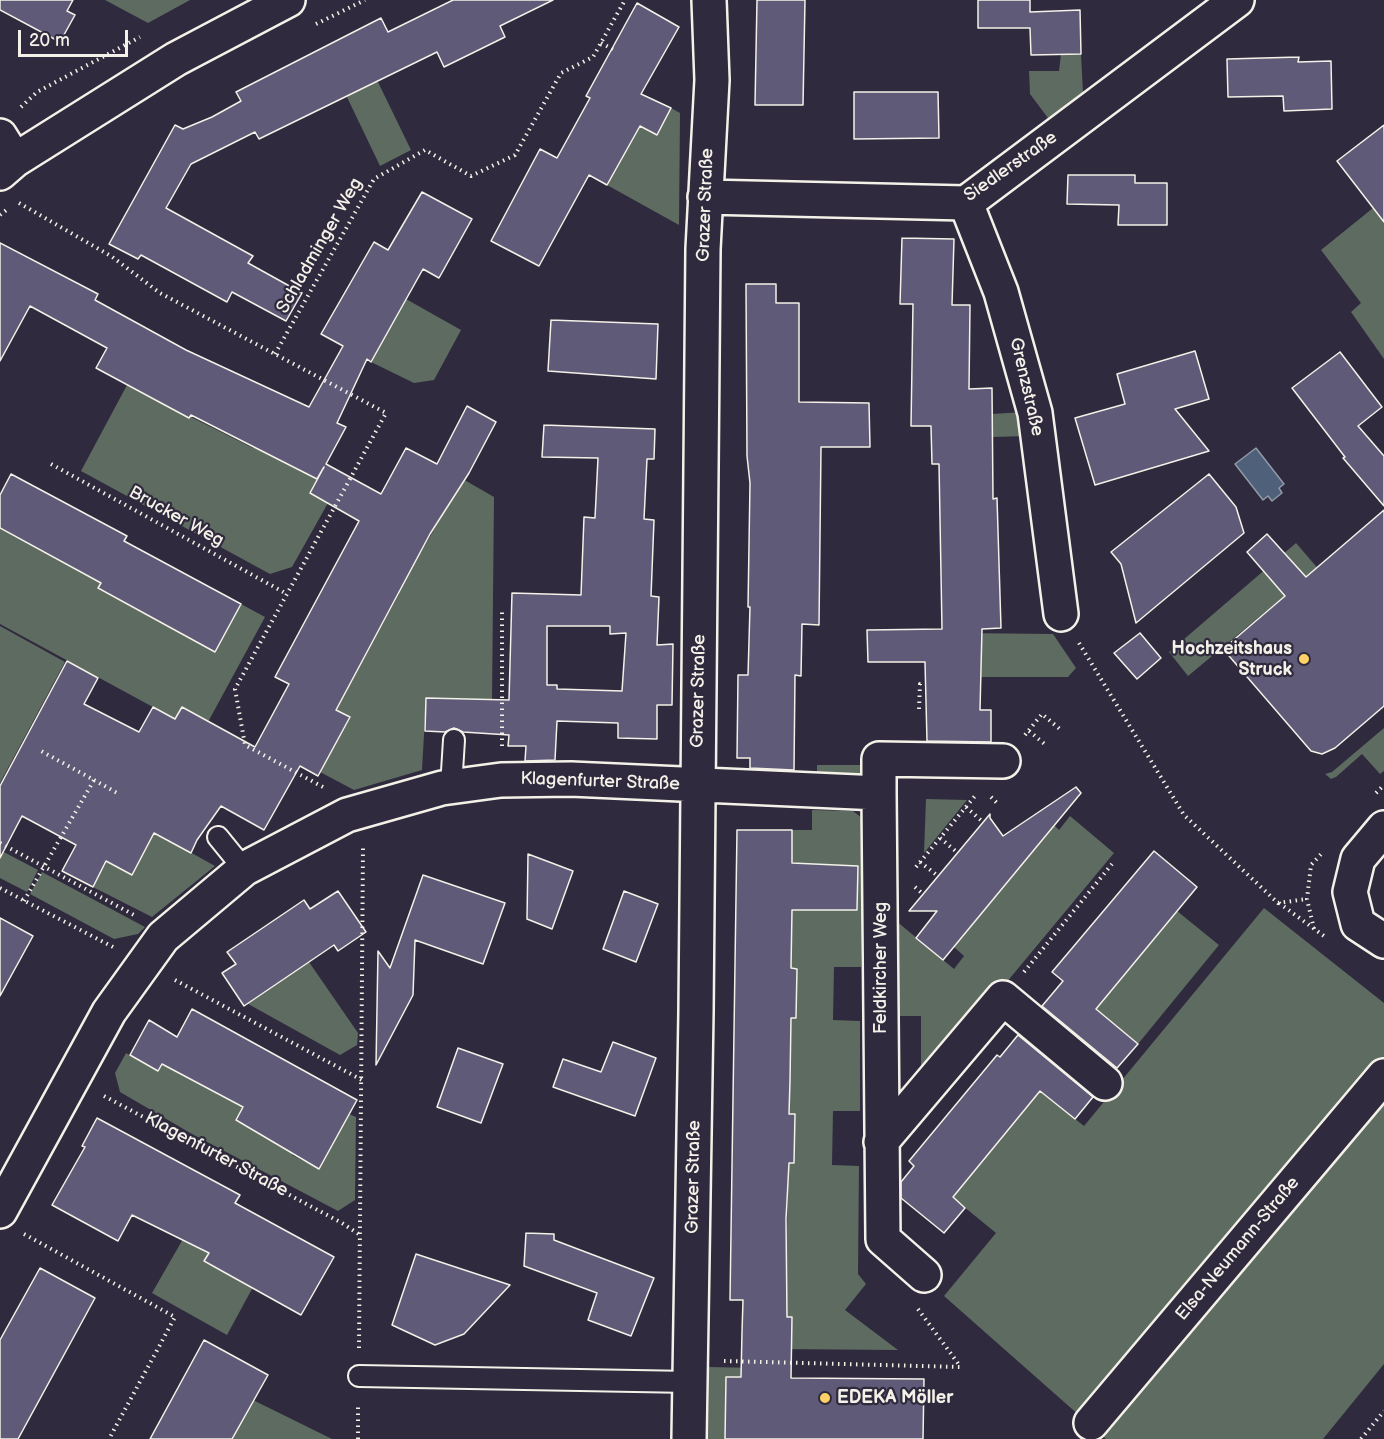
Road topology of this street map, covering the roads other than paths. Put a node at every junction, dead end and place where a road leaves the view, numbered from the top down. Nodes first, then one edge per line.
1 (288, 0) edge
2 (709, 0) edge
3 (1237, 0) edge
4 (7, 146) edge
5 (705, 197) junction
6 (966, 203) junction
7 (1061, 614) road end
8 (454, 740) dead end
9 (1003, 761) road end
10 (698, 785) junction
11 (451, 787) junction
12 (879, 793) junction
13 (1384, 828) edge
14 (218, 837) dead end
15 (244, 869) junction
16 (1384, 941) edge
17 (1384, 1076) edge
18 (1105, 1083) dead end
19 (881, 1143) junction
20 (10, 1222) edge
21 (924, 1275) road end
22 (690, 1371) junction
23 (359, 1376) road end
24 (1091, 1423) dead end
25 (689, 1439) edge

1 - 4 street
2 - 5 street, Grazer Straße
3 - 6 street, Siedlerstraße
5 - 6 street, Siedlerstraße
5 - 10 street, Grazer Straße
6 - 7 street, Grenzstraße
8 - 11 lane
9 - 12 street, Feldkircher Weg
10 - 11 street, Klagenfurter Straße
10 - 12 street
10 - 22 street, Grazer Straße
11 - 15 street, Klagenfurter Straße
12 - 19 street, Feldkircher Weg
13 - 16 street
14 - 15 lane
15 - 20 street, Klagenfurter Straße
17 - 24 street, Elsa-Neumann-Straße
18 - 19 street
19 - 21 street, Feldkircher Weg
22 - 23 lane
22 - 25 street, Grazer Straße

